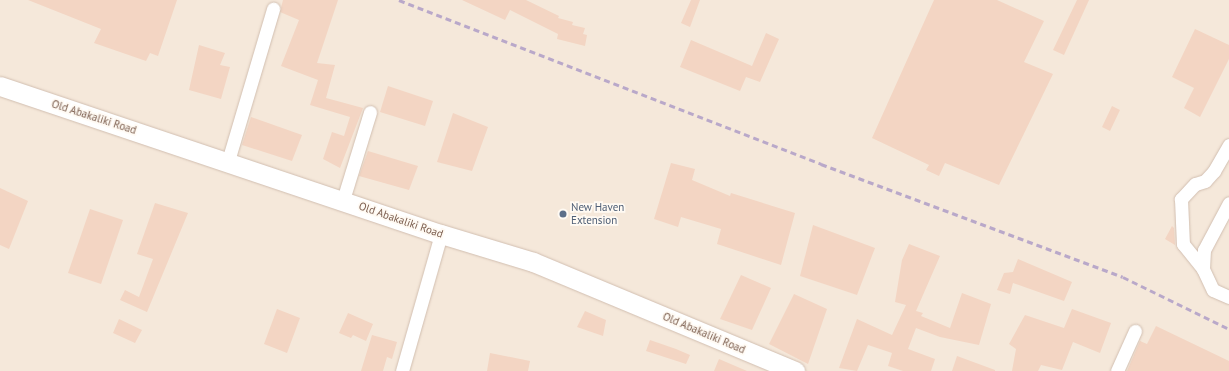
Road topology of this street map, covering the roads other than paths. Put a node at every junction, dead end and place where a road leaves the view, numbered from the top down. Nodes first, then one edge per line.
1 (273, 9) dead end
2 (0, 86) edge
3 (370, 112) dead end
4 (1229, 145) edge
5 (228, 161) junction
6 (343, 200) junction
7 (1229, 203) edge
8 (441, 234) junction
9 (1203, 269) junction
10 (1229, 297) edge
11 (1135, 331) dead end
12 (402, 371) edge
13 (795, 371) edge
14 (1117, 371) edge

1 - 5 street
2 - 5 main road, Old Abakaliki Road
3 - 6 street
4 - 9 street
5 - 6 main road, Old Abakaliki Road
6 - 8 main road, Old Abakaliki Road
7 - 9 street
8 - 12 street
8 - 13 main road, Old Abakaliki Road
9 - 10 street
11 - 14 street

